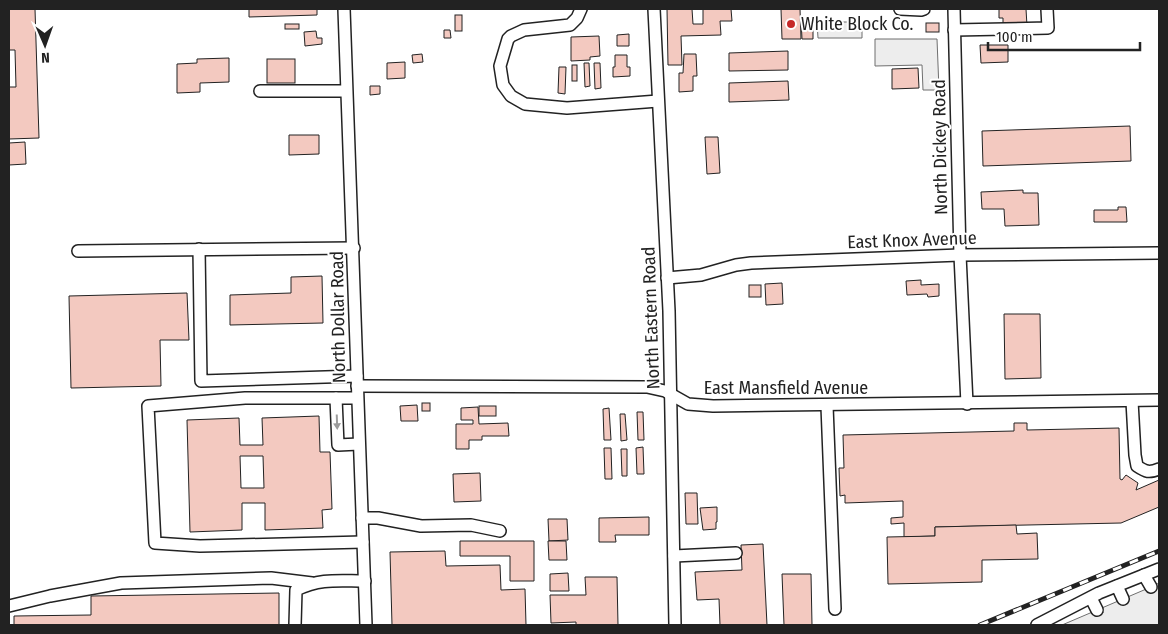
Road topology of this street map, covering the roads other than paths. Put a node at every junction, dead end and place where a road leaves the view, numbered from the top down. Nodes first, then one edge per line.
1 (344, 9) edge
2 (580, 9) edge
3 (654, 9) edge
4 (900, 9) edge
5 (924, 9) edge
6 (954, 9) edge
7 (1047, 9) edge
8 (954, 30) junction
9 (260, 91) dead end
10 (346, 91) junction
11 (658, 101) junction
12 (354, 248) junction
13 (199, 249) junction
14 (78, 251) dead end
15 (1159, 253) edge
16 (960, 255) junction
17 (667, 278) junction
18 (357, 381) junction
19 (671, 395) junction
20 (336, 398) junction
21 (358, 398) junction
22 (1159, 400) edge
23 (1132, 401) junction
24 (966, 404) junction
25 (827, 406) junction
26 (359, 444) junction
27 (1159, 469) edge
28 (362, 518) junction
29 (500, 531) dead end
30 (363, 542) junction
31 (736, 553) dead end
32 (674, 556) junction
33 (1159, 569) edge
34 (1144, 575) junction
35 (365, 582) junction
36 (312, 583) junction
37 (1117, 586) junction
38 (1151, 587) dead end
39 (1091, 598) junction
40 (1123, 599) dead end
41 (9, 606) edge
42 (835, 609) dead end
43 (1097, 610) dead end
44 (295, 625) edge
45 (366, 625) edge
46 (675, 625) edge
47 (1037, 625) edge

1 - 10 street, North Dollar Road
2 - 11 street
3 - 11 street, North Eastern Road
4 - 5 street
6 - 8 street, North Dickey Road
7 - 8 street
8 - 16 street, North Dickey Road
9 - 10 street
10 - 12 street, North Dollar Road
11 - 17 street, North Eastern Road
12 - 13 street
12 - 18 street, North Dollar Road
13 - 14 street
13 - 18 street, East Mansfield Avenue
15 - 16 street, East Knox Avenue
16 - 17 street, East Knox Avenue
16 - 24 street, North Dickey Road
17 - 19 street, North Eastern Road
18 - 19 street, East Mansfield Avenue
18 - 21 street, North Dollar Road
19 - 25 street, East Mansfield Avenue
19 - 32 street, North Eastern Road
20 - 21 street
20 -> 26 street
20 - 30 street
21 - 26 street, North Dollar Road
22 - 23 street, East Mansfield Avenue
23 - 24 street, East Mansfield Avenue
23 - 27 street
24 - 25 street, East Mansfield Avenue
25 - 42 street
26 - 28 street, North Dollar Road
28 - 29 street
28 - 30 street, North Dollar Road
30 - 35 street, North Dollar Road
31 - 32 street
32 - 46 street, North Eastern Road
33 - 34 street
34 - 37 street
34 - 38 street
35 - 36 street
35 - 45 street, North Dollar Road
36 - 41 street
36 - 44 street
37 - 39 street
37 - 40 street
39 - 43 street
39 - 47 street

